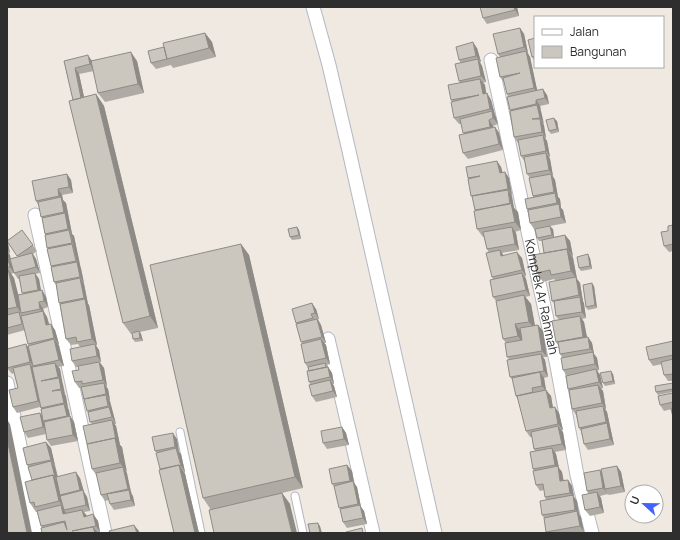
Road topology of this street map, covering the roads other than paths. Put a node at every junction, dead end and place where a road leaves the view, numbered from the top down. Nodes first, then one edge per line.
1 (313, 7) edge
2 (491, 60) dead end
3 (35, 215) dead end
4 (328, 339) dead end
5 (7, 383) edge
6 (180, 432) dead end
7 (295, 496) dead end
8 (38, 533) edge
9 (105, 533) edge
10 (201, 533) edge
11 (303, 533) edge
12 (374, 533) edge
13 (435, 533) edge
14 (592, 533) edge

1 - 13 street
2 - 14 street, Komplek Ar Rahmah
3 - 9 street
4 - 12 street
5 - 8 street
6 - 10 lane
7 - 11 lane

